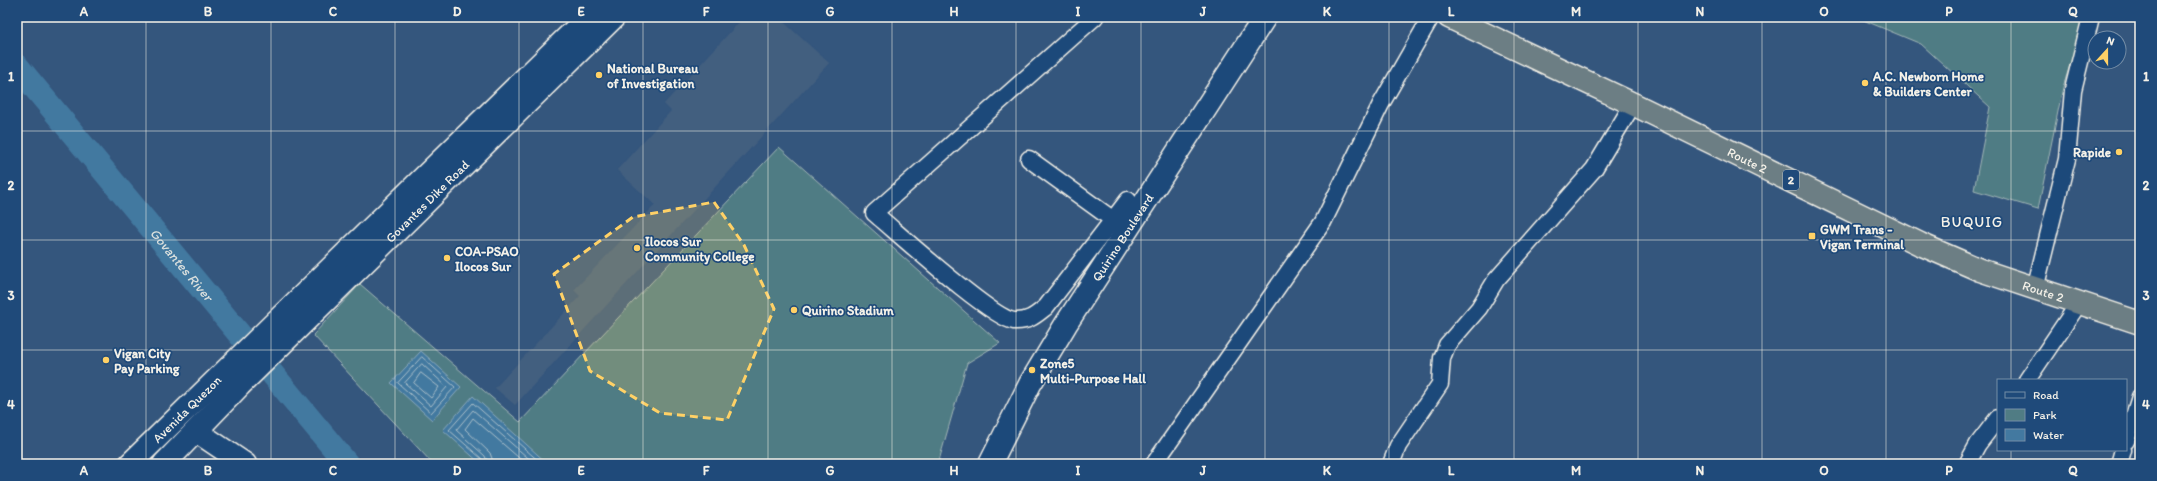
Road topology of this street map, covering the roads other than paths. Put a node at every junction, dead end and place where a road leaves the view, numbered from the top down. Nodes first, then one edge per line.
1 (588, 17) edge
2 (614, 17) edge
3 (1095, 17) edge
4 (1265, 17) edge
5 (1431, 17) edge
6 (1449, 17) edge
7 (2091, 17) edge
8 (558, 59) junction
9 (1633, 104) junction
10 (1029, 159) dead end
11 (1128, 200) dead end
12 (1112, 219) junction
13 (2035, 289) junction
14 (2079, 303) junction
15 (2140, 324) edge
16 (2028, 379) edge
17 (229, 382) junction
18 (2140, 397) edge
19 (1997, 419) edge
20 (196, 431) junction
21 (2127, 438) edge
22 (2123, 451) edge
23 (130, 464) edge
24 (164, 464) edge
25 (245, 464) edge
26 (990, 464) edge
27 (1154, 464) edge
28 (1391, 464) edge
29 (1967, 464) edge
30 (2119, 464) edge

1 - 8 main road, Govantes Dike Road
2 - 8 main road, Govantes Dike Road
3 - 12 street
4 - 26 main road, Quirino Boulevard
5 - 27 street
6 - 9 highway, Route 2 / 2
7 - 13 street
8 - 17 main road, Govantes Dike Road
9 - 13 highway, Route 2 / 2
9 - 28 street
10 - 12 street
11 - 12 street
13 - 14 highway, Route 2 / 2
14 - 15 highway, Route 2 / 2
14 - 16 street
17 - 20 main road, Avenida Quezon
17 - 23 main road, Avenida Quezon
18 - 21 street
19 - 29 street
20 - 24 main road, Avenida Quezon
20 - 25 main road
22 - 30 street

